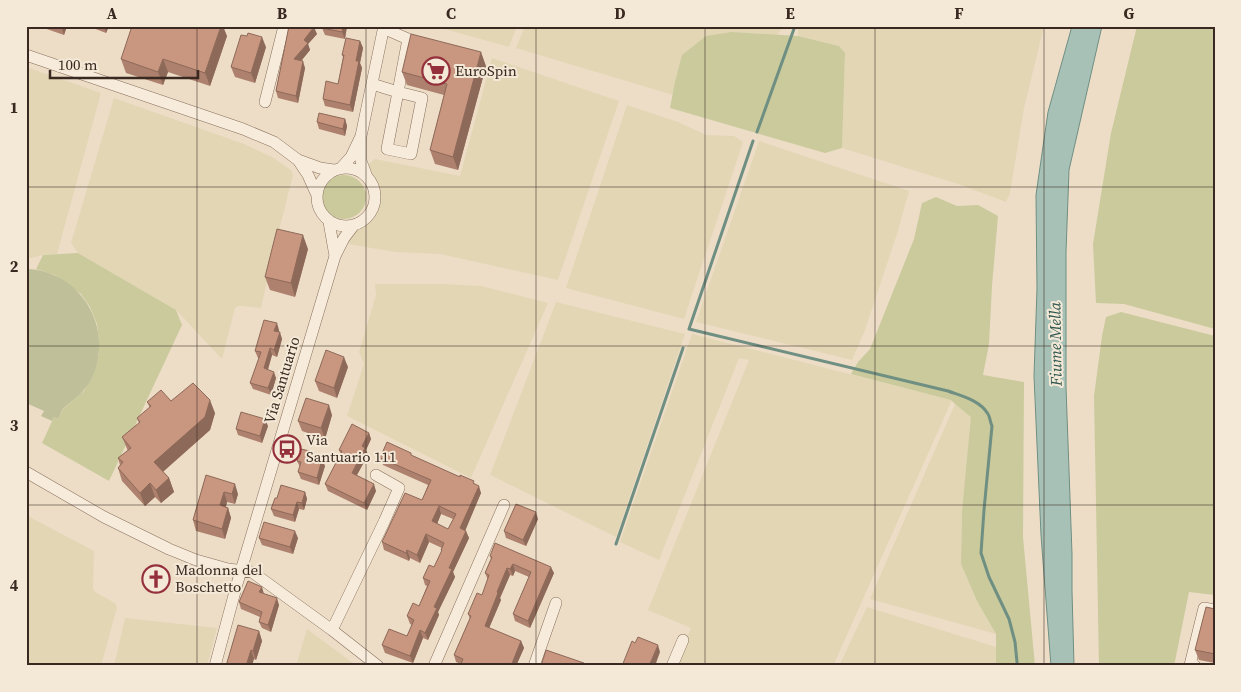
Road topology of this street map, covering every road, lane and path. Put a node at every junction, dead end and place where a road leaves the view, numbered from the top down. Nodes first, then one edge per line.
1 (284, 26) edge
2 (383, 27) edge
3 (26, 55) edge
4 (372, 84) junction
5 (398, 92) junction
6 (265, 102) dead end
7 (361, 136) junction
8 (298, 160) junction
9 (337, 169) junction
10 (367, 177) junction
11 (316, 194) junction
12 (329, 222) junction
13 (354, 225) junction
14 (335, 256) junction
15 (26, 472) edge
16 (376, 475) dead end
17 (504, 505) dead end
18 (241, 570) junction
19 (556, 603) dead end
20 (1215, 610) edge
21 (332, 630) junction
22 (683, 640) dead end
23 (215, 666) edge
24 (378, 666) edge
25 (434, 666) edge
26 (534, 666) edge
27 (672, 666) edge
28 (1194, 666) edge

1 - 6 street
2 - 4 street
2 - 5 street
3 - 8 street
4 - 5 street
4 - 7 street
5 - 5 street
7 - 9 street
7 - 10 street
8 - 9 street
8 - 11 street
9 - 10 street
9 - 11 street
10 - 13 street
11 - 12 street
12 - 13 street
12 - 14 street, Via Santuario
13 - 14 street, Via Santuario
14 - 18 street, Via Santuario
15 - 18 street
16 - 21 street
17 - 25 street
18 - 21 street
18 - 23 street, Via Santuario
19 - 26 street
20 - 28 street
21 - 24 street
22 - 27 street

